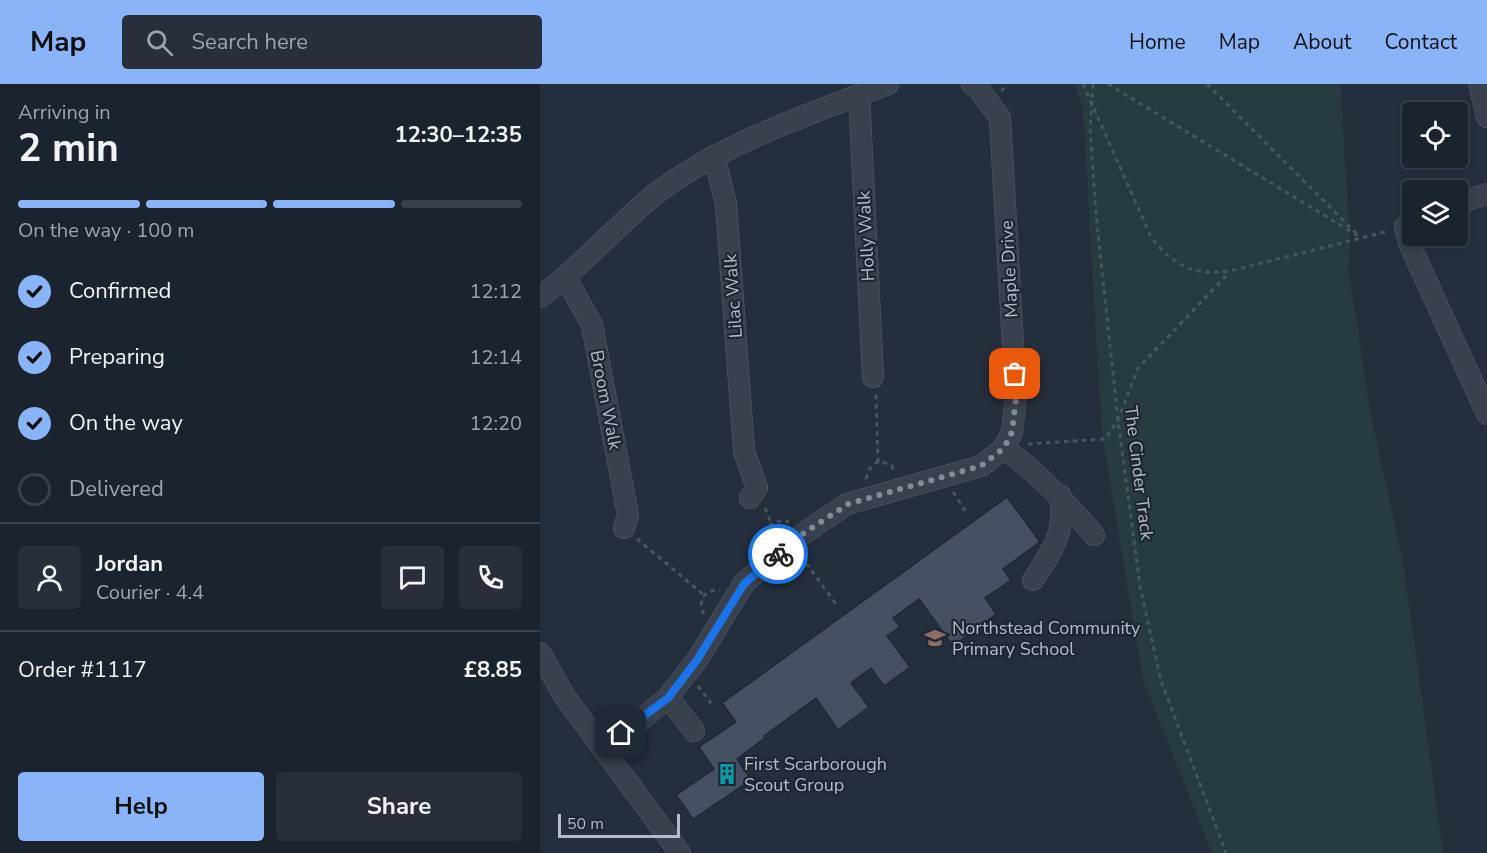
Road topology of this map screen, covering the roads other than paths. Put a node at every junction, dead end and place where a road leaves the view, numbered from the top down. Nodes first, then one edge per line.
1 (888, 84) edge
2 (972, 84) edge
3 (1479, 84) edge
4 (859, 95) junction
5 (1487, 117) edge
6 (714, 156) junction
7 (1487, 194) edge
8 (1468, 200) edge
9 (1410, 246) edge
10 (566, 278) junction
11 (540, 297) edge
12 (873, 377) road end
13 (1487, 414) edge
14 (1008, 440) junction
15 (1060, 495) junction
16 (750, 498) dead end
17 (624, 528) road end
18 (1094, 535) dead end
19 (1033, 580) dead end
20 (540, 653) edge
21 (668, 698) junction
22 (694, 731) dead end
23 (601, 746) junction
24 (680, 853) edge

1 - 4 street
2 - 14 street, Maple Drive
3 - 5 street
4 - 6 street
4 - 12 street, Holly Walk
6 - 10 street
6 - 16 street, Lilac Walk
7 - 8 street
9 - 13 street
10 - 11 street
10 - 17 street, Broom Walk
14 - 15 street
14 - 21 street
15 - 18 street
15 - 19 street
20 - 23 street
21 - 22 street
21 - 23 street
23 - 24 street

